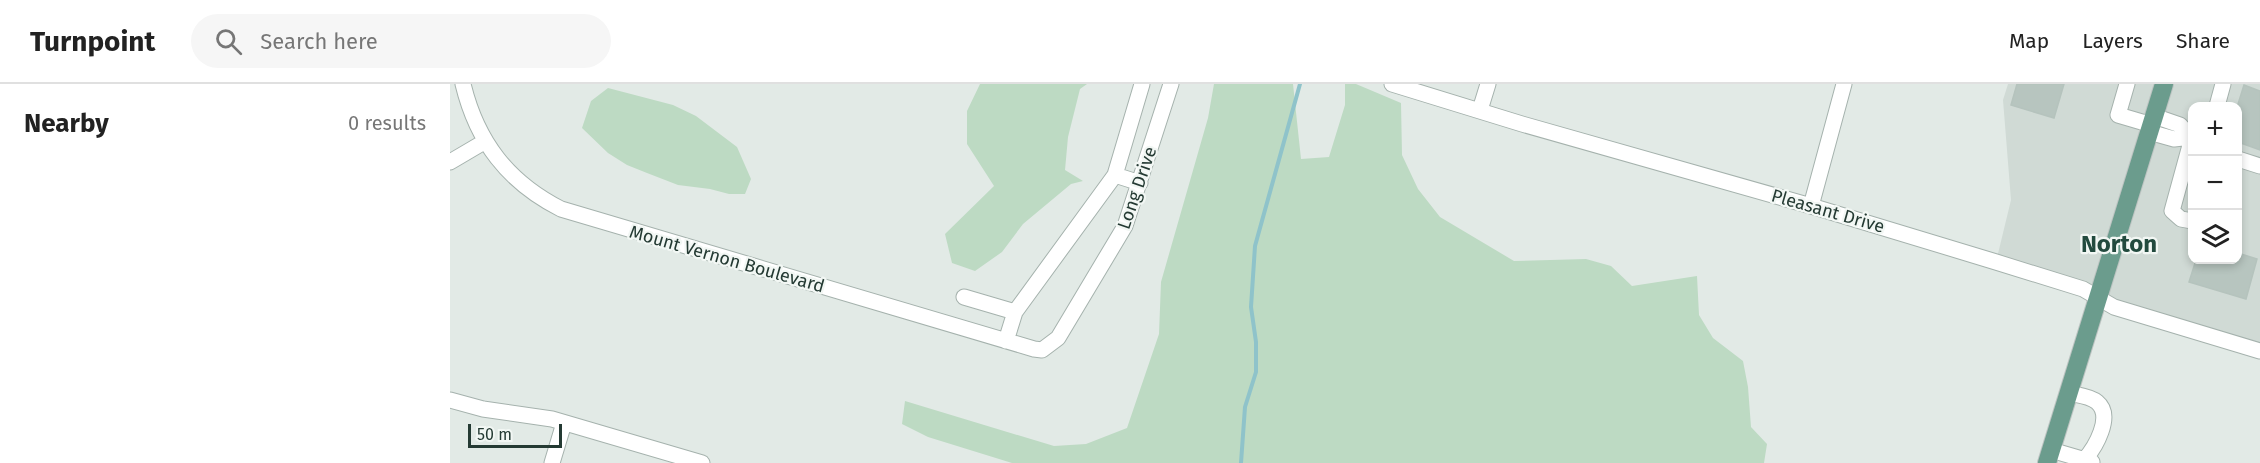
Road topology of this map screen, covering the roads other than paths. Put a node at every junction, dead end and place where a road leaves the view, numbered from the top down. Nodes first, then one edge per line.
1 (463, 84) edge
2 (1142, 84) edge
3 (1171, 84) edge
4 (1392, 84) edge
5 (1488, 84) edge
6 (1844, 84) edge
7 (2127, 84) edge
8 (2164, 84) edge
9 (2223, 84) edge
10 (2218, 102) edge
11 (1480, 110) junction
12 (2152, 124) junction
13 (2188, 133) edge
14 (484, 142) junction
15 (2188, 152) edge
16 (2242, 160) edge
17 (450, 162) edge
18 (2260, 166) edge
19 (1115, 175) junction
20 (1140, 183) junction
21 (1810, 206) junction
22 (2188, 220) edge
23 (964, 297) dead end
24 (2098, 297) junction
25 (1015, 312) junction
26 (1006, 341) junction
27 (1050, 345) joint
28 (2260, 351) edge
29 (2069, 393) junction
30 (450, 400) edge
31 (564, 423) junction
32 (2049, 456) edge
33 (2090, 461) edge
34 (552, 463) edge
35 (702, 463) edge

1 - 14 street, Mount Vernon Boulevard
2 - 19 street
3 - 20 street, Long Drive
4 - 11 street, Pleasant Drive
5 - 11 street
6 - 21 street
7 - 12 street
8 - 12 main road
9 - 10 street
11 - 21 street, Pleasant Drive
12 - 13 street
12 - 24 main road
14 - 17 street
14 - 26 street, Mount Vernon Boulevard
15 - 22 street
16 - 18 street
19 - 20 street
19 - 25 street
20 - 27 street, Long Drive
21 - 24 street, Pleasant Drive
23 - 25 street
24 - 28 street, Pleasant Drive
24 - 29 main road
25 - 26 street
26 - 27 street, Mount Vernon Boulevard
29 - 32 main road
29 - 33 street
30 - 31 street
31 - 34 street
31 - 35 street
32 - 33 street

